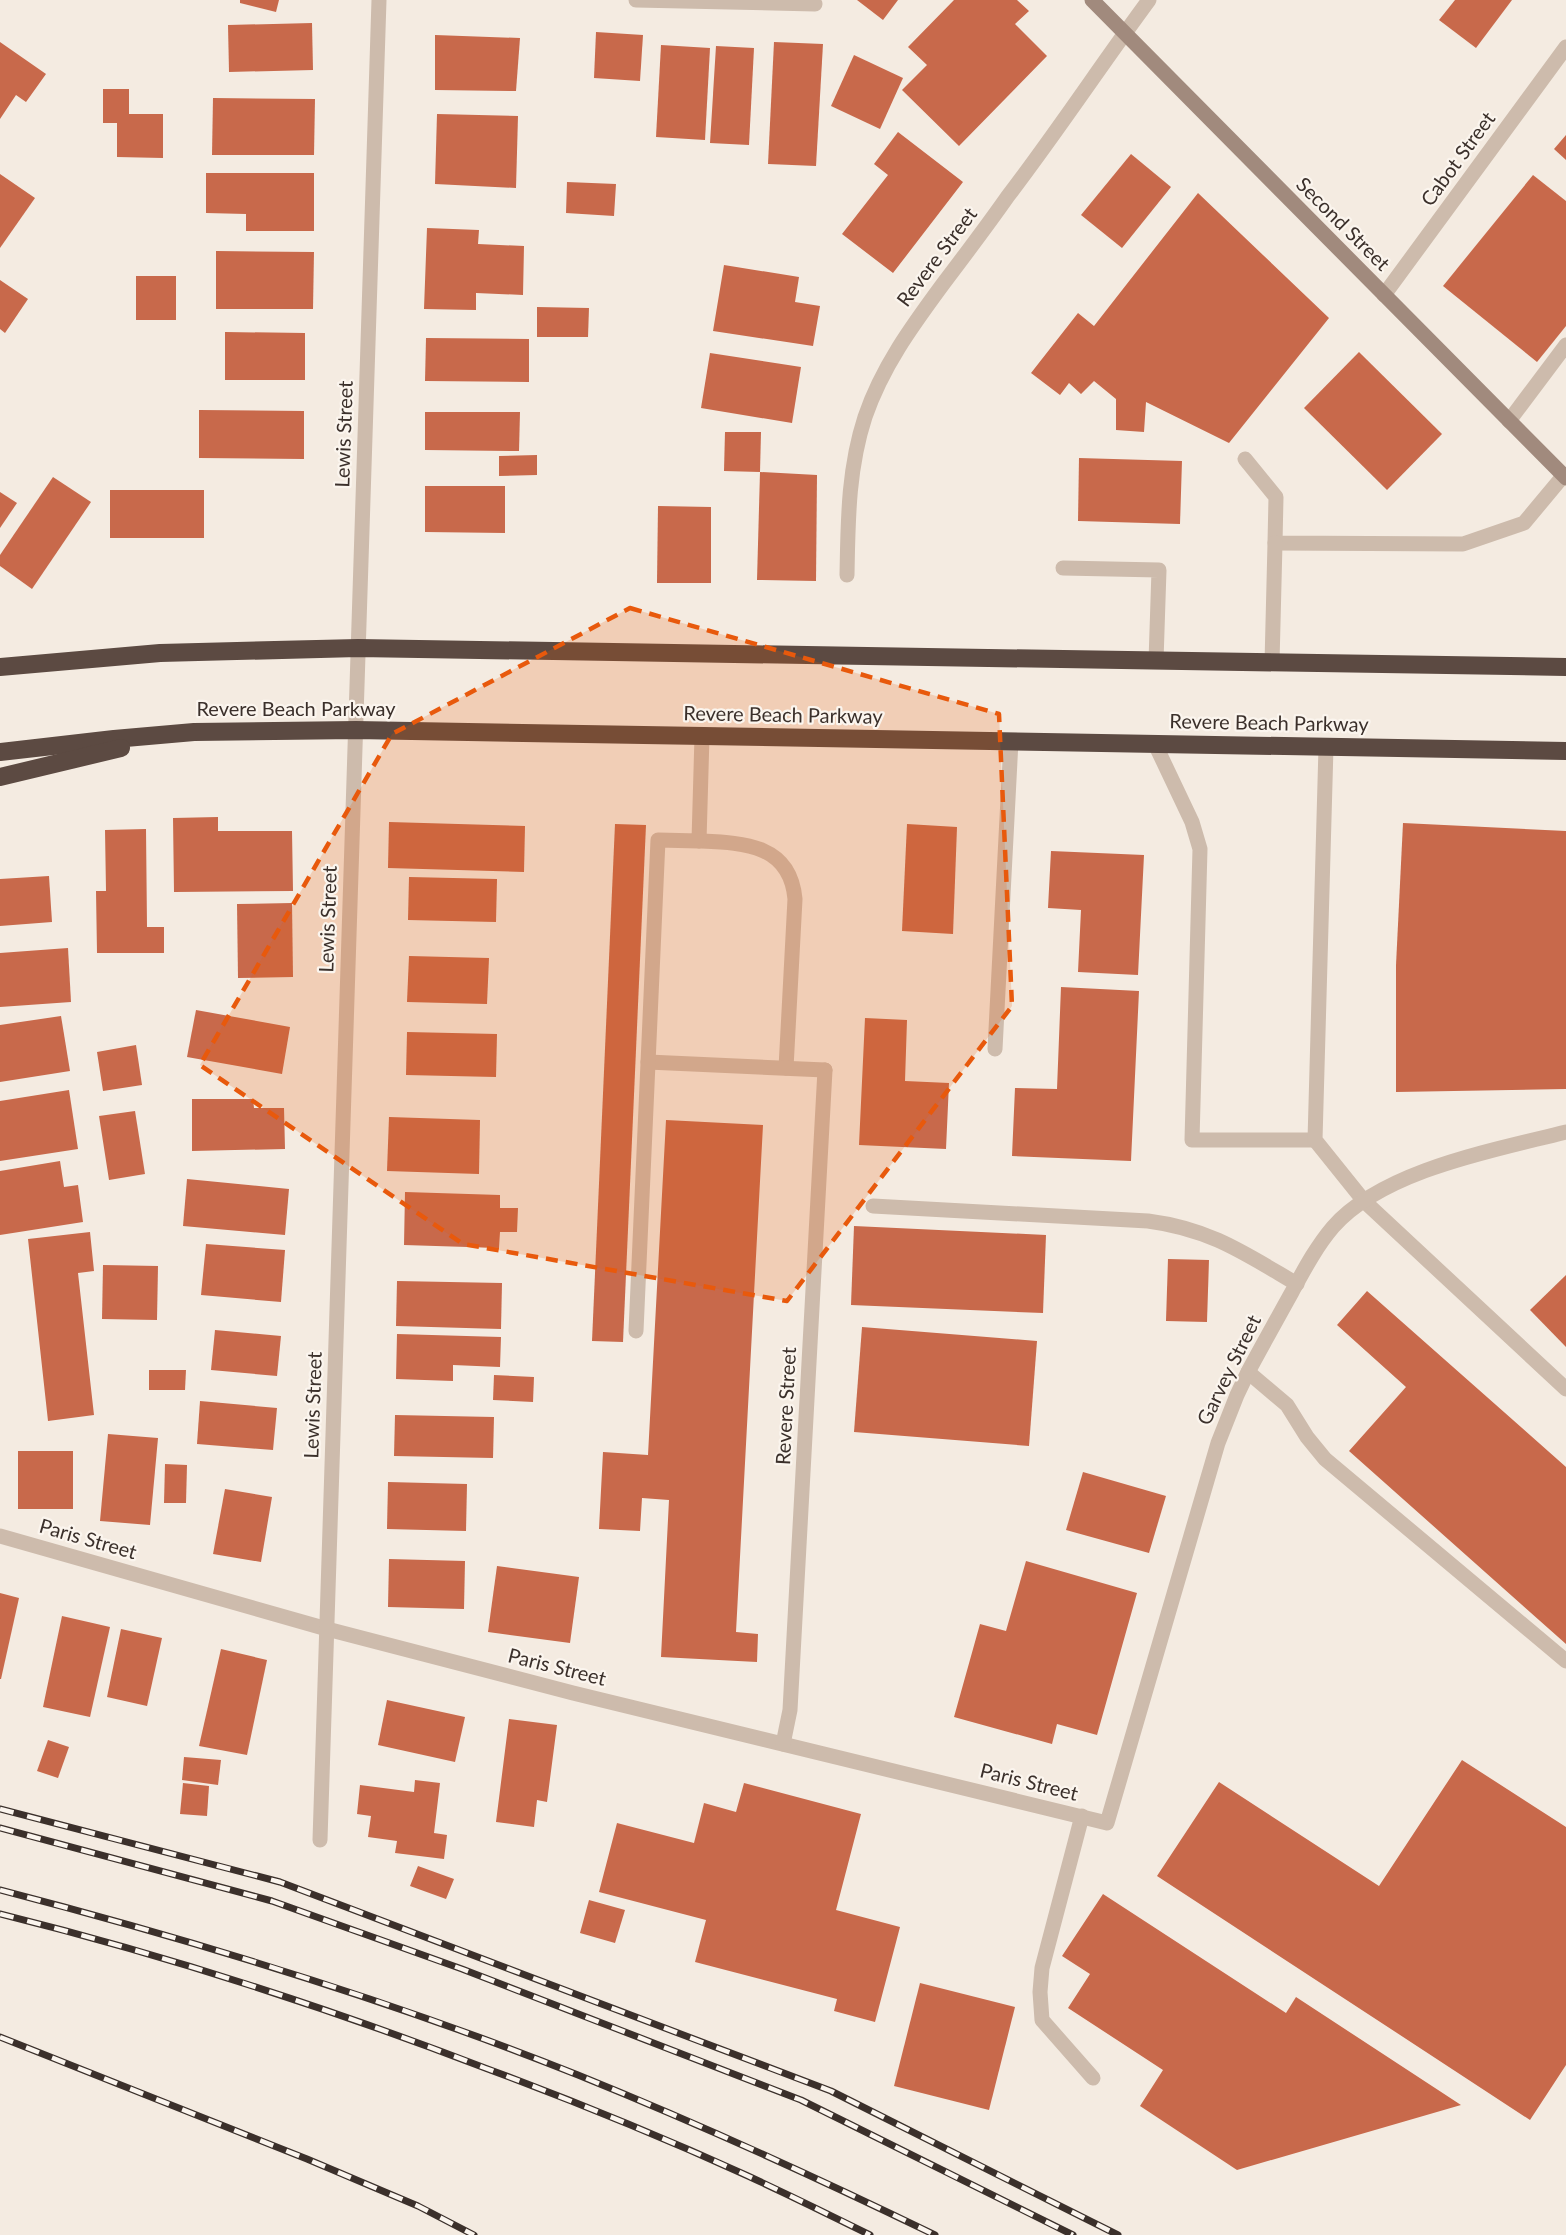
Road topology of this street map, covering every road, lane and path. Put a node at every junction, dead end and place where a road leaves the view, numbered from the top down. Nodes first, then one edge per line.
1 (380, 0) edge
2 (636, 0) edge
3 (1092, 0) edge
4 (1149, 0) edge
5 (814, 4) dead end
6 (1125, 33) junction
7 (1566, 47) edge
8 (1384, 295) junction
9 (1566, 345) edge
10 (1509, 421) junction
11 (1245, 459) dead end
12 (1565, 477) edge
13 (1275, 543) junction
14 (1063, 568) dead end
15 (847, 575) dead end
16 (358, 648) junction
17 (1156, 661) junction
18 (1272, 663) junction
19 (0, 667) edge
20 (1566, 667) edge
21 (356, 730) junction
22 (194, 732) junction
23 (702, 736) junction
24 (1011, 741) junction
25 (1155, 744) junction
26 (1326, 747) junction
27 (1566, 751) edge
28 (0, 752) edge
29 (0, 777) edge
30 (699, 841) junction
31 (995, 1049) dead end
32 (648, 1062) junction
33 (786, 1068) junction
34 (1566, 1132) edge
35 (1315, 1140) junction
36 (1364, 1201) junction
37 (873, 1206) dead end
38 (1297, 1284) junction
39 (636, 1331) dead end
40 (1248, 1372) junction
41 (1566, 1389) edge
42 (0, 1536) edge
43 (327, 1629) junction
44 (1566, 1662) edge
45 (783, 1744) junction
46 (1082, 1816) junction
47 (1107, 1823) joint
48 (320, 1840) dead end
49 (1093, 2078) dead end

1 - 16 street, Lewis Street
2 - 5 street
3 - 6 main road, Second Street
4 - 6 street, Revere Street
6 - 8 main road, Second Street
6 - 15 street, Revere Street
7 - 8 street, Cabot Street
8 - 10 main road, Second Street
9 - 10 street
10 - 12 main road, Second Street
11 - 13 street
12 - 13 street
13 - 18 street
14 - 17 street
16 - 17 highway
16 - 19 highway
16 - 21 street, Lewis Street
17 - 18 highway
18 - 20 highway
21 - 22 highway, Revere Beach Parkway
21 - 23 highway, Revere Beach Parkway
21 - 43 street, Lewis Street
22 - 28 highway, Revere Beach Parkway
22 - 29 highway
23 - 24 highway, Revere Beach Parkway
23 - 30 street
24 - 25 highway, Revere Beach Parkway
24 - 31 street
25 - 26 highway, Revere Beach Parkway
25 - 35 street
26 - 27 highway, Revere Beach Parkway
26 - 35 street
30 - 32 street
30 - 33 street
32 - 33 street
32 - 39 street
33 - 45 street, Revere Street
34 - 36 street, Garvey Street
35 - 36 street
36 - 38 street, Garvey Street
36 - 41 street
37 - 38 street
38 - 40 street, Garvey Street
40 - 44 street
40 - 47 street, Garvey Street
42 - 43 street, Paris Street
43 - 45 street, Paris Street
43 - 48 street, Lewis Street
45 - 46 street, Paris Street
46 - 47 street, Paris Street
46 - 49 street

